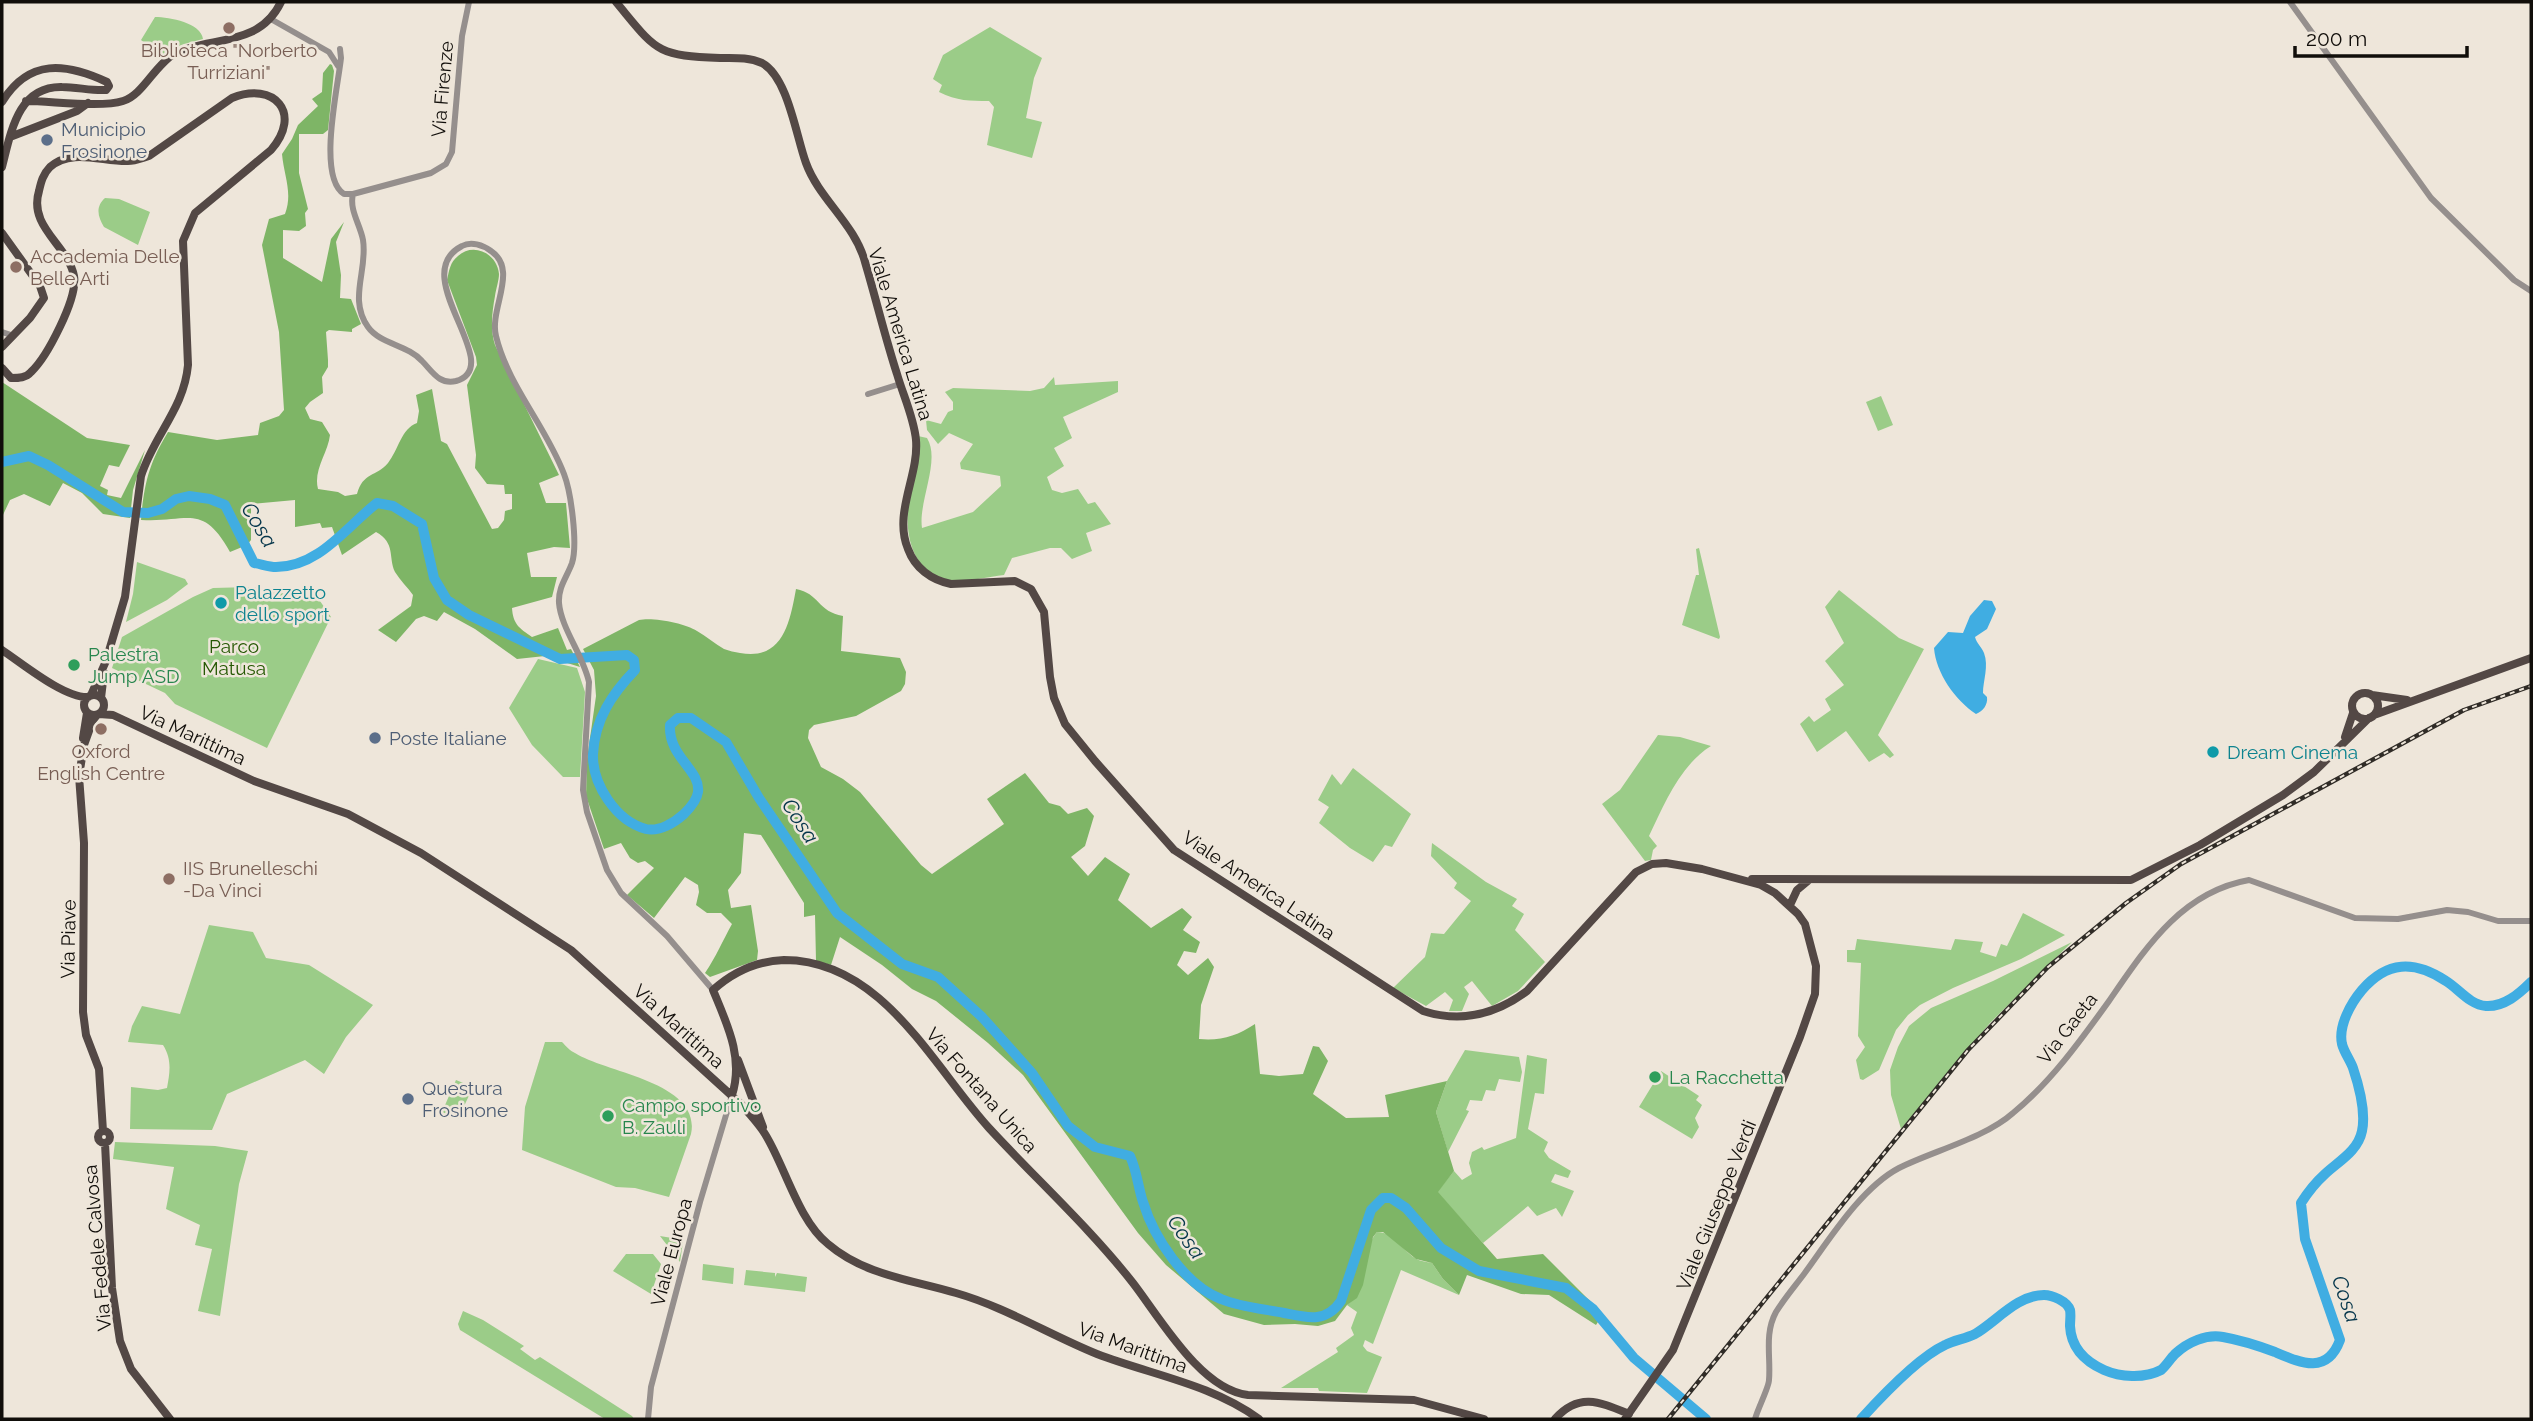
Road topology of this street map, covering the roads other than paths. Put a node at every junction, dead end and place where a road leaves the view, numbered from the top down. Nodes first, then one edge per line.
1 (281, 2) edge
2 (469, 2) edge
3 (616, 2) edge
4 (2290, 2) edge
5 (269, 18) junction
6 (340, 49) dead end
7 (339, 70) junction
8 (26, 101) junction
9 (2, 102) edge
10 (88, 103) junction
11 (10, 137) junction
12 (2, 167) edge
13 (353, 194) junction
14 (2, 233) edge
15 (2531, 291) edge
16 (2, 332) edge
17 (11, 335) junction
18 (2, 346) edge
19 (2, 369) edge
20 (900, 384) junction
21 (868, 394) dead end
22 (2, 650) edge
23 (2531, 658) edge
24 (104, 667) junction
25 (64, 690) junction
26 (2372, 695) junction
27 (90, 696) junction
28 (102, 700) junction
29 (2417, 700) junction
30 (86, 711) junction
31 (2353, 713) junction
32 (98, 714) junction
33 (113, 715) junction
34 (2372, 717) junction
35 (84, 744) junction
36 (2340, 745) junction
37 (1741, 878) junction
38 (1783, 880) junction
39 (1809, 880) junction
40 (1775, 893) junction
41 (1790, 905) junction
42 (2531, 921) edge
43 (713, 990) junction
44 (736, 1054) junction
45 (732, 1095) junction
46 (765, 1134) junction
47 (104, 1143) joint
48 (1206, 1372) junction
49 (1198, 1387) junction
50 (1252, 1395) junction
51 (1248, 1411) junction
52 (1627, 1417) edge
53 (170, 1419) edge
54 (648, 1419) edge
55 (1259, 1419) edge
56 (1483, 1419) edge
57 (1555, 1419) edge
58 (1755, 1419) edge

1 - 5 main road
2 - 13 street, Via Firenze
3 - 20 main road, Viale America Latina
4 - 15 street
5 - 7 street
5 - 10 main road
6 - 7 street
7 - 13 street
8 - 9 main road
8 - 10 main road
8 - 11 main road
10 - 11 main road
11 - 12 main road
13 - 43 street
14 - 17 main road
16 - 17 street
17 - 18 main road
19 - 24 main road
20 - 21 street
20 - 37 main road, Viale America Latina
22 - 25 main road
23 - 29 main road
24 - 27 main road
24 - 28 main road
25 - 27 main road
25 - 30 main road
26 - 29 main road
26 - 31 main road
26 - 34 main road
27 - 28 main road
27 - 30 main road
28 - 32 main road
28 - 33 main road, Via Marittima
29 - 34 main road
30 - 32 main road
30 - 35 main road, Via Piave
31 - 34 main road
31 - 36 main road
32 - 33 main road, Via Marittima
32 - 35 main road, Via Piave
33 - 45 main road, Via Marittima
34 - 36 main road
35 - 47 main road, Via Piave
36 - 39 main road
37 - 38 main road
37 - 40 main road, Viale America Latina
38 - 39 main road
38 - 40 main road
39 - 41 main road
40 - 41 main road, Viale America Latina
41 - 52 main road, Viale Giuseppe Verdi
42 - 58 street, Via Gaeta
43 - 44 main road
43 - 48 main road, Via Fontana Unica
44 - 45 main road
44 - 46 main road
45 - 46 main road, Via Marittima
45 - 54 street, Viale Europa
46 - 49 main road, Via Marittima
47 - 53 main road, Via Fedele Calvosa
48 - 49 main road
48 - 50 main road, Via Fontana Unica
49 - 51 main road, Via Marittima
50 - 51 main road
50 - 56 main road, Via Fontana Unica
51 - 55 main road, Via Marittima
52 - 57 main road

